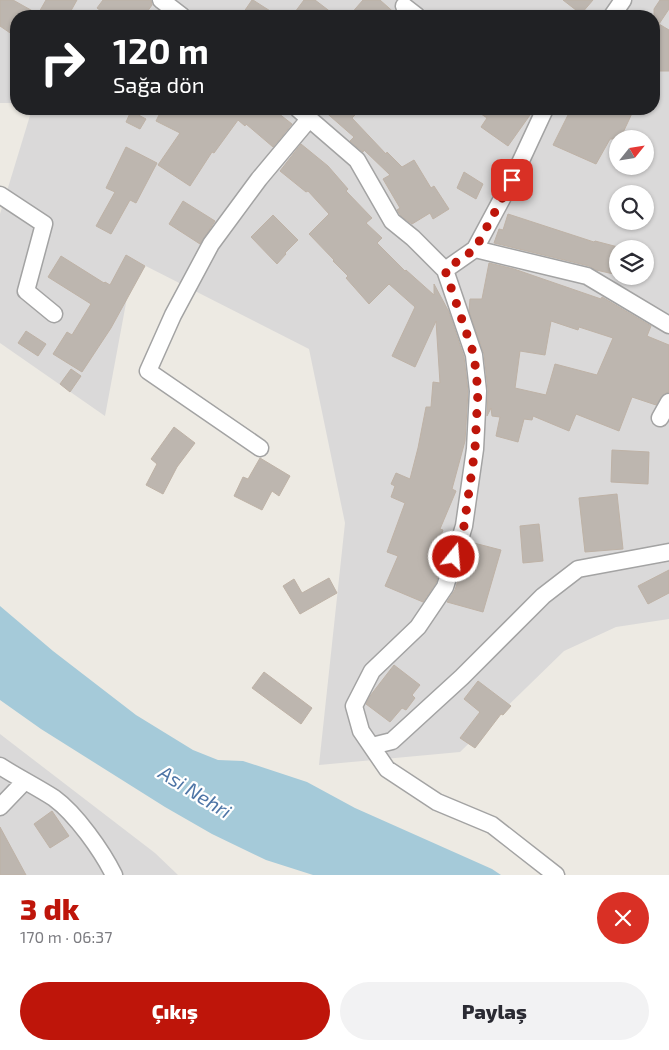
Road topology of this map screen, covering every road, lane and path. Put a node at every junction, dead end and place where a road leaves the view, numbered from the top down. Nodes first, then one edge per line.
1 (161, 0) edge
2 (174, 10) edge
3 (303, 115) edge
4 (305, 115) edge
5 (540, 115) edge
6 (0, 196) edge
7 (475, 249) junction
8 (445, 270) junction
9 (54, 314) dead end
10 (669, 325) edge
11 (669, 402) edge
12 (660, 418) dead end
13 (260, 448) dead end
14 (669, 552) edge
15 (372, 746) junction
16 (0, 766) edge
17 (24, 782) junction
18 (0, 807) edge
19 (114, 875) edge
20 (556, 875) edge

1 - 2 street
3 - 13 street
4 - 8 street
5 - 7 street
6 - 9 street
7 - 8 street
7 - 10 street
8 - 15 street
11 - 12 street
14 - 15 street
15 - 20 street
16 - 17 street
17 - 18 street
17 - 19 street

